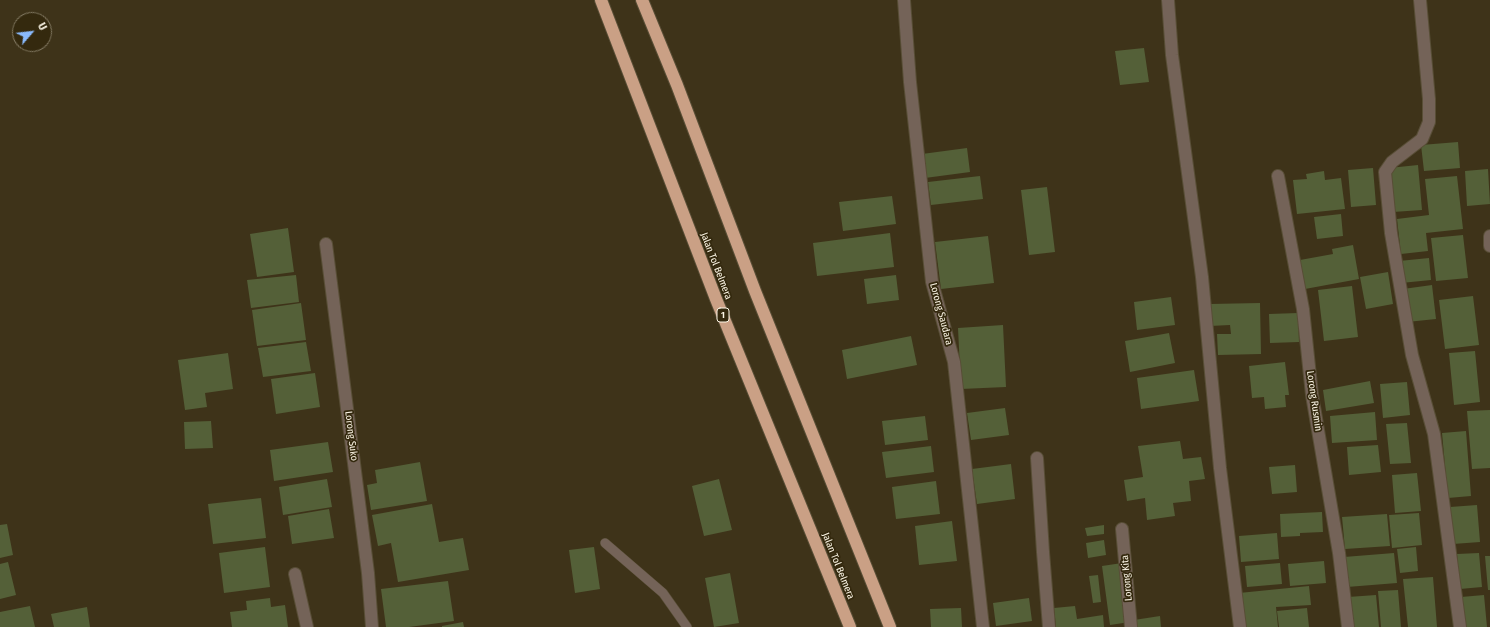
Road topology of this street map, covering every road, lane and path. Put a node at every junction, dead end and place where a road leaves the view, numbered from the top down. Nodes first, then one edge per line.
1 (601, 0) edge
2 (642, 0) edge
3 (904, 0) edge
4 (1168, 0) edge
5 (1420, 0) edge
6 (1278, 176) dead end
7 (1490, 236) edge
8 (326, 244) dead end
9 (1490, 246) edge
10 (1037, 458) dead end
11 (1122, 529) dead end
12 (605, 543) dead end
13 (295, 574) dead end
14 (307, 627) edge
15 (372, 627) edge
16 (687, 627) edge
17 (850, 627) edge
18 (890, 627) edge
19 (983, 627) edge
20 (1049, 627) edge
21 (1131, 627) edge
22 (1240, 627) edge
23 (1348, 627) edge
24 (1460, 627) edge

1 - 17 highway, Jalan Tol Belmera / 1
2 - 18 highway
3 - 19 street, Lorong Saudara
4 - 22 street
5 - 24 street
6 - 23 street, Lorong Rusmin
7 - 9 street
8 - 15 street, Lorong Suko
10 - 20 street
11 - 21 street, Lorong Kita
12 - 16 lane
13 - 14 street

